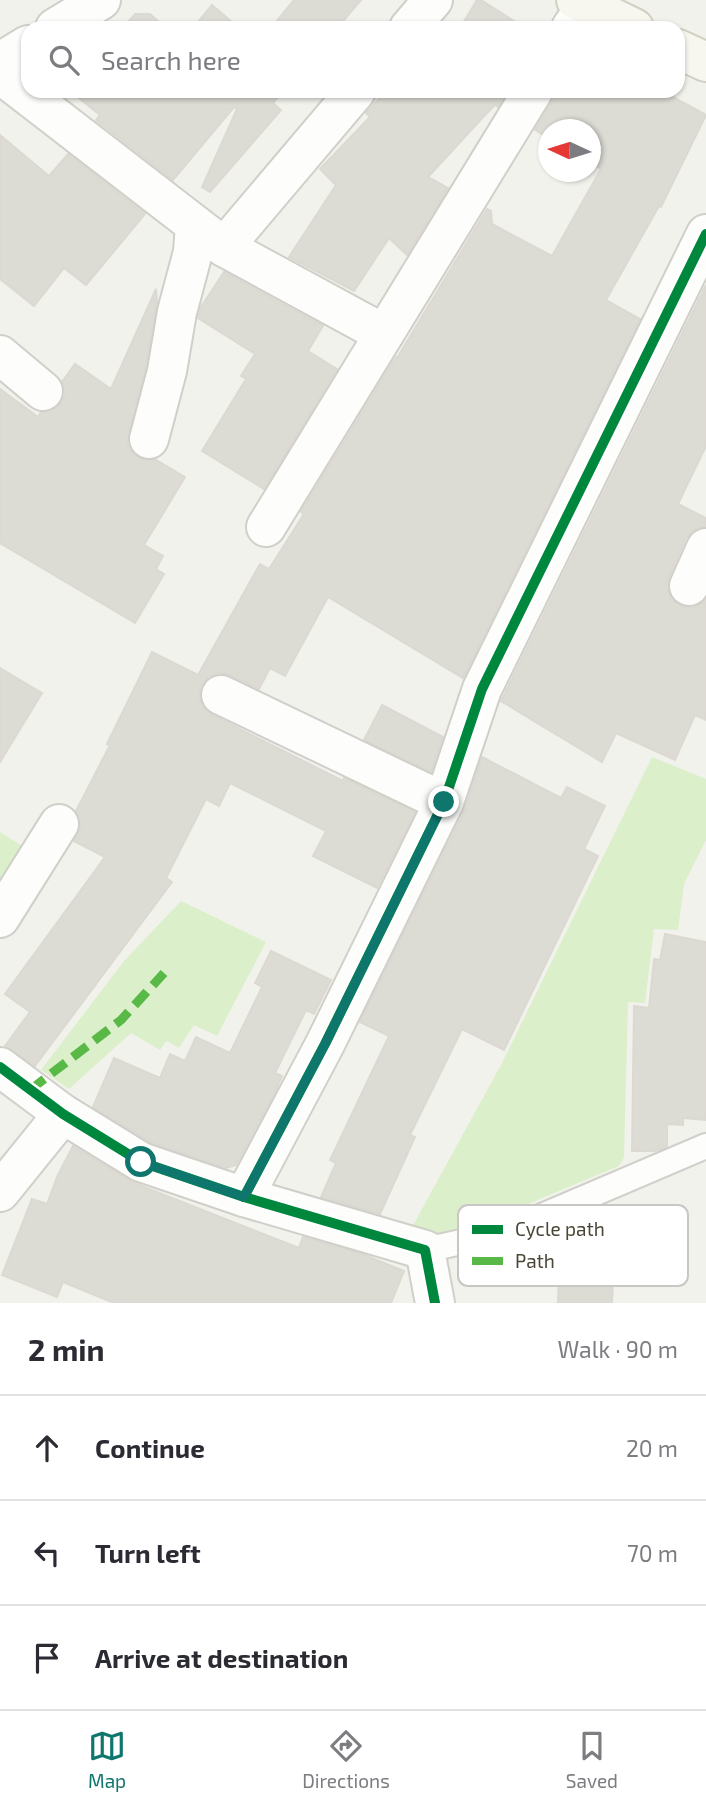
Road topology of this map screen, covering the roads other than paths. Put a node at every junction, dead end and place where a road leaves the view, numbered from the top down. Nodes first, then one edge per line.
1 (101, 0) edge
2 (433, 0) edge
3 (578, 11) edge
4 (66, 21) edge
5 (415, 21) edge
6 (611, 21) edge
7 (21, 49) edge
8 (685, 52) edge
9 (0, 62) edge
10 (706, 62) edge
11 (0, 74) edge
12 (21, 90) edge
13 (31, 98) edge
14 (349, 98) edge
15 (529, 98) edge
16 (706, 234) edge
17 (210, 236) junction
18 (384, 334) junction
19 (0, 355) edge
20 (43, 391) dead end
21 (149, 439) dead end
22 (265, 527) dead end
23 (706, 548) edge
24 (689, 586) dead end
25 (221, 695) dead end
26 (444, 802) junction
27 (59, 824) dead end
28 (0, 918) edge
29 (0, 1067) edge
30 (63, 1114) junction
31 (706, 1146) edge
32 (0, 1192) edge
33 (244, 1197) junction
34 (568, 1205) edge
35 (458, 1243) edge
36 (425, 1250) junction
37 (435, 1303) edge

1 - 4 street
2 - 5 street
3 - 6 street
7 - 9 street
8 - 10 street
11 - 12 street
13 - 17 street
14 - 17 street
15 - 18 street
16 - 26 street
17 - 18 street
17 - 21 street
18 - 22 street
19 - 20 street
23 - 24 street
25 - 26 street
26 - 33 street
27 - 28 street
29 - 30 street
30 - 32 street
30 - 33 street
31 - 34 lane
33 - 36 street
35 - 36 lane
36 - 37 street

